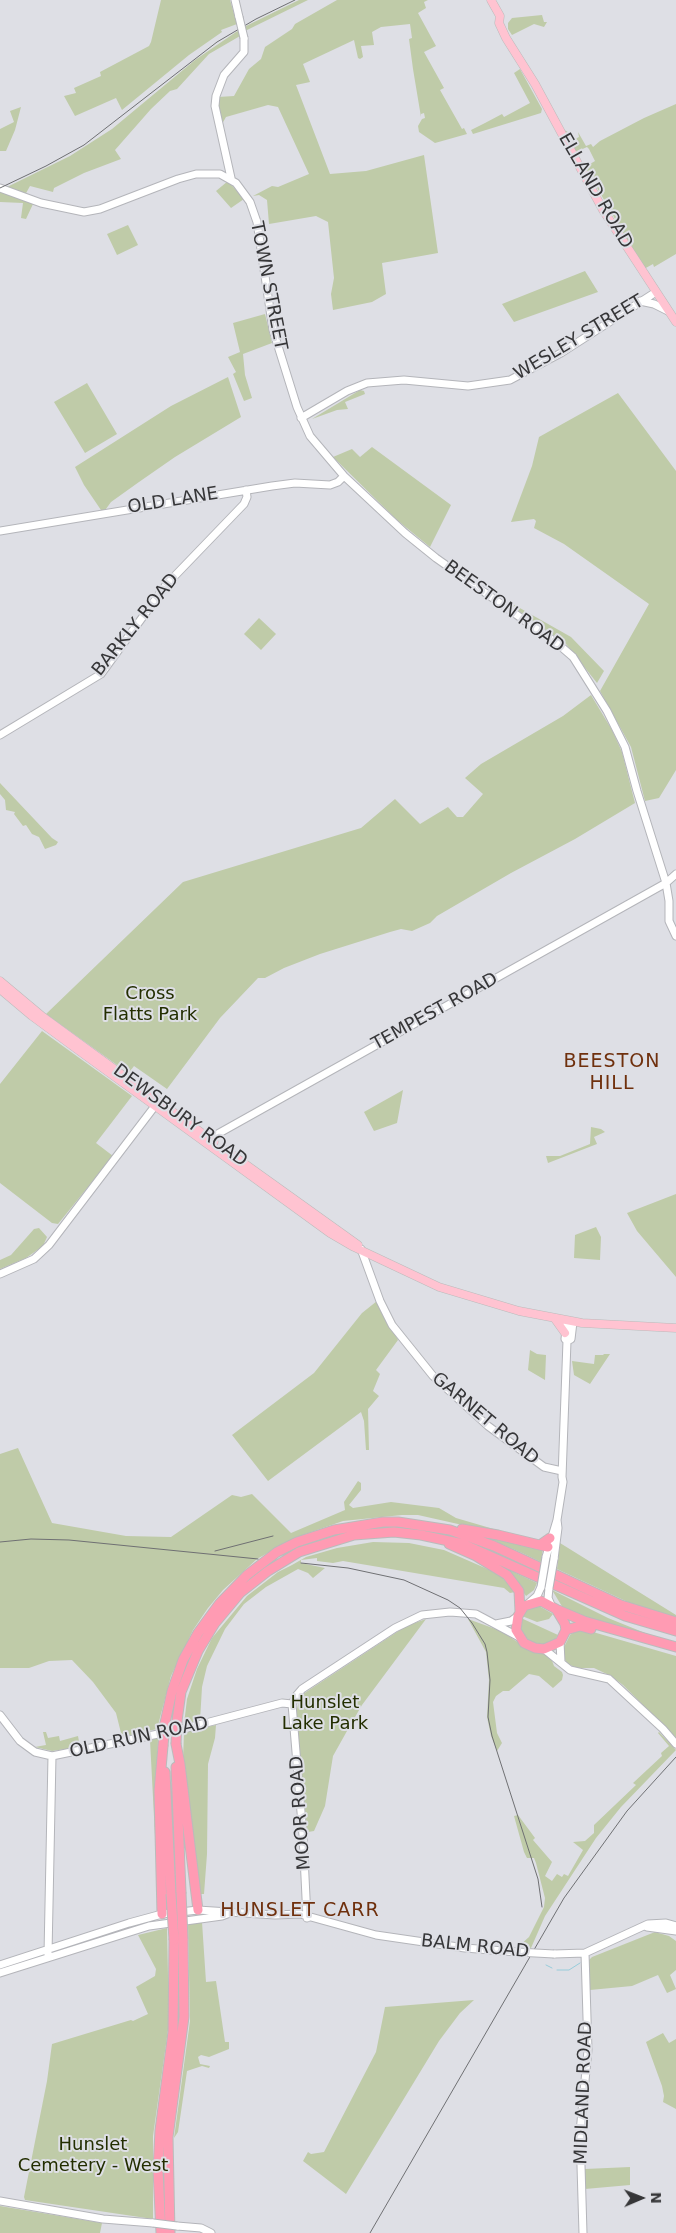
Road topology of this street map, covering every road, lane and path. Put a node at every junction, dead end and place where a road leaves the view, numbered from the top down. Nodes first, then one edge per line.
1 (235, 0) edge
2 (486, 0) edge
3 (491, 0) edge
4 (499, 21) junction
5 (231, 178) junction
6 (0, 188) edge
7 (656, 292) junction
8 (640, 301) junction
9 (668, 311) junction
10 (676, 322) edge
11 (302, 418) junction
12 (344, 476) junction
13 (246, 490) junction
14 (0, 531) edge
15 (0, 735) edge
16 (676, 874) edge
17 (666, 883) junction
18 (676, 936) edge
19 (0, 981) edge
20 (0, 989) edge
21 (42, 1020) junction
22 (157, 1104) junction
23 (207, 1140) junction
24 (361, 1249) junction
25 (0, 1274) edge
26 (555, 1319) junction
27 (570, 1321) junction
28 (676, 1328) edge
29 (566, 1337) junction
30 (562, 1474) junction
31 (557, 1520) junction
32 (424, 1525) junction
33 (430, 1536) junction
34 (550, 1549) junction
35 (545, 1588) junction
36 (562, 1588) junction
37 (528, 1603) junction
38 (553, 1607) junction
39 (519, 1614) junction
40 (676, 1622) edge
41 (496, 1624) junction
42 (566, 1630) junction
43 (676, 1631) edge
44 (520, 1638) junction
45 (676, 1638) edge
46 (560, 1642) junction
47 (676, 1647) edge
48 (544, 1649) junction
49 (676, 1652) edge
50 (562, 1664) junction
51 (292, 1704) junction
52 (0, 1715) edge
53 (176, 1744) junction
54 (676, 1744) edge
55 (163, 1746) junction
56 (52, 1756) junction
57 (176, 1893) junction
58 (198, 1910) junction
59 (230, 1913) junction
60 (307, 1918) junction
61 (162, 1919) junction
62 (195, 1919) junction
63 (676, 1921) edge
64 (667, 1926) junction
65 (676, 1926) edge
66 (676, 1931) edge
67 (676, 1936) edge
68 (179, 1940) junction
69 (48, 1951) junction
70 (585, 1953) junction
71 (47, 1959) junction
72 (0, 1965) edge
73 (0, 1973) edge
74 (0, 2201) edge
75 (161, 2233) edge
76 (170, 2233) edge
77 (211, 2233) edge
78 (582, 2233) edge

1 - 5 street, bridge
2 - 4 main road, ELLAND ROAD
3 - 4 main road, ELLAND ROAD
4 - 7 main road, ELLAND ROAD
5 - 6 street
5 - 11 street, TOWN STREET
7 - 8 street, WESLEY STREET
7 - 9 main road, ELLAND ROAD
8 - 9 street
8 - 11 street, WESLEY STREET
9 - 10 main road, ELLAND ROAD
11 - 12 street, TOWN STREET
12 - 13 street, OLD LANE
12 - 17 street, BEESTON ROAD
13 - 14 street, OLD LANE
13 - 15 street, BARKLY ROAD
16 - 17 street, TEMPEST ROAD
17 - 18 street, BEESTON ROAD
17 - 23 street, TEMPEST ROAD
19 - 21 main road, DEWSBURY ROAD
20 - 21 main road, DEWSBURY ROAD
21 - 22 main road, DEWSBURY ROAD
22 - 23 main road, DEWSBURY ROAD
22 - 25 street
23 - 24 main road, DEWSBURY ROAD
24 - 26 main road, DEWSBURY ROAD
24 - 30 street, GARNET ROAD
26 - 27 main road, DEWSBURY ROAD
26 - 29 main road
27 - 28 main road, DEWSBURY ROAD
27 - 29 street
29 - 30 street
30 - 31 street
31 - 34 street
31 - 34 street
32 - 34 highway
32 - 40 highway
32 - 55 highway, bridge
33 - 36 highway
33 - 39 highway
33 - 53 highway, bridge
34 - 35 street, bridge
34 - 35 street, bridge
35 - 37 street
35 - 38 street
36 - 43 highway
36 - 45 highway
37 - 38 highway
37 - 39 highway
38 - 42 highway
38 - 47 highway
39 - 41 street
39 - 44 highway
41 - 44 street
41 - 51 street
42 - 46 highway
42 - 49 highway
44 - 48 highway
46 - 48 highway
46 - 50 street
48 - 50 street
50 - 54 street
51 - 56 street, OLD RUN ROAD
51 - 60 street, MOOR ROAD
52 - 56 street, OLD RUN ROAD
53 - 57 highway
53 - 58 highway
55 - 57 highway
55 - 61 highway
56 - 69 street
57 - 68 highway, bridge
58 - 59 street
58 - 61 street
58 - 62 street
59 - 60 street, BALM ROAD
59 - 62 street
60 - 70 street, BALM ROAD, bridge
61 - 62 street
61 - 69 street
61 - 71 street
63 - 64 street
64 - 65 street, BALM ROAD
64 - 66 street, BALM ROAD
64 - 67 street
64 - 70 street, BALM ROAD
68 - 75 highway
68 - 76 highway
69 - 71 street
69 - 72 street
70 - 78 street, MIDLAND ROAD
71 - 73 street
74 - 77 street, bridge

